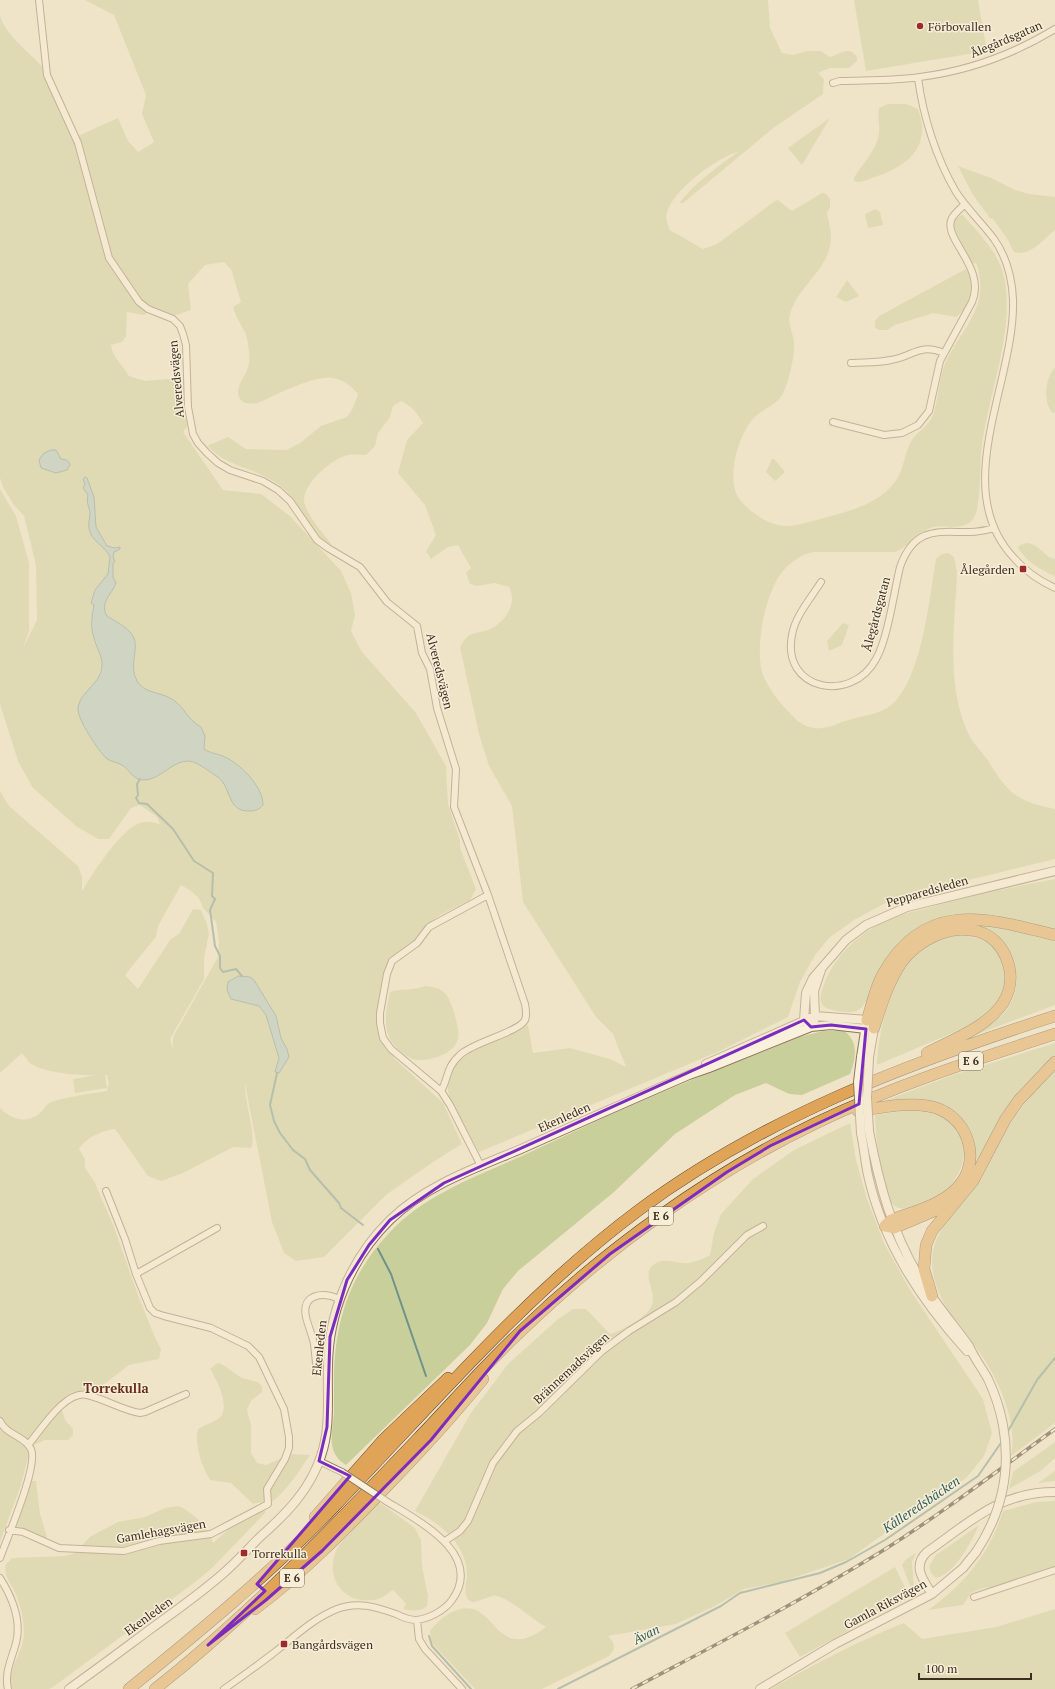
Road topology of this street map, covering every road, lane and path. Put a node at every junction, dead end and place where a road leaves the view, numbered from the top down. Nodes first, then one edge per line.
1 (39, 0) edge
2 (1055, 29) edge
3 (918, 78) junction
4 (833, 83) dead end
5 (965, 204) junction
6 (944, 353) junction
7 (851, 363) dead end
8 (833, 422) dead end
9 (994, 528) junction
10 (821, 582) dead end
11 (1055, 588) edge
12 (1055, 871) edge
13 (488, 895) junction
14 (1055, 935) edge
15 (822, 967) junction
16 (815, 1016) junction
17 (1055, 1016) edge
18 (804, 1020) junction
19 (869, 1026) junction
20 (811, 1027) junction
21 (1055, 1034) edge
22 (1055, 1062) edge
23 (889, 1074) junction
24 (689, 1075) junction
25 (441, 1091) junction
26 (835, 1114) junction
27 (481, 1166) junction
28 (106, 1191) dead end
29 (954, 1203) junction
30 (890, 1225) junction
31 (763, 1226) dead end
32 (217, 1228) dead end
33 (136, 1274) junction
34 (932, 1296) junction
35 (339, 1299) junction
36 (972, 1354) junction
37 (317, 1372) dead end
38 (186, 1394) dead end
39 (0, 1421) edge
40 (28, 1445) junction
41 (319, 1461) junction
42 (1055, 1492) edge
43 (9, 1530) junction
44 (445, 1541) junction
45 (0, 1558) edge
46 (1055, 1570) edge
47 (0, 1578) edge
48 (932, 1594) junction
49 (974, 1597) dead end
50 (417, 1620) junction
51 (8, 1689) edge
52 (69, 1689) edge
53 (128, 1689) edge
54 (155, 1689) edge
55 (224, 1689) edge
56 (462, 1689) edge
57 (760, 1689) edge

1 - 13 street, Alveredsvägen
2 - 3 street, Ålegårdsgatan
3 - 4 street, Ålegårdsgatan
3 - 5 street
5 - 6 street
5 - 9 street
6 - 7 street
6 - 8 street
9 - 10 street, Ålegårdsgatan
9 - 11 street
12 - 15 street, Pepparedsleden
13 - 25 street, Alveredsvägen
13 - 25 street
14 - 19 highway
15 - 16 street, Pepparedsleden
15 - 18 street, Pepparedsleden
16 - 18 street, Ekenleden
16 - 19 street, Ekenleden
16 - 20 street, Pepparedsleden
17 - 23 highway, E 6
18 - 20 street
18 - 24 street, Ekenleden
19 - 20 street, Ekenleden
19 - 23 highway
19 - 30 street, Gamla Riksvägen, bridge
20 - 24 street, Ekenleden
21 - 26 highway, E 6
22 - 29 highway
23 - 53 highway, E 6
24 - 27 street, Ekenleden
25 - 27 street
26 - 30 highway
26 - 54 highway, E 6
27 - 35 street, Ekenleden
28 - 33 street, Gamlehagsvägen
29 - 30 highway
29 - 34 highway
30 - 34 street, Gamla Riksvägen
30 - 36 street, Gamla Riksvägen
31 - 44 street, Brännemadsvägen
32 - 33 street
33 - 43 street, Gamlehagsvägen
34 - 36 street, Gamla Riksvägen
35 - 37 street
35 - 41 street, Ekenleden
36 - 48 street, Gamla Riksvägen, bridge
38 - 40 street
39 - 40 street
40 - 43 street
41 - 44 street, bridge
41 - 52 street, Ekenleden
42 - 48 street
43 - 45 street
44 - 50 street
46 - 49 street
47 - 51 street
48 - 57 street, Gamla Riksvägen
50 - 55 street
50 - 56 street

